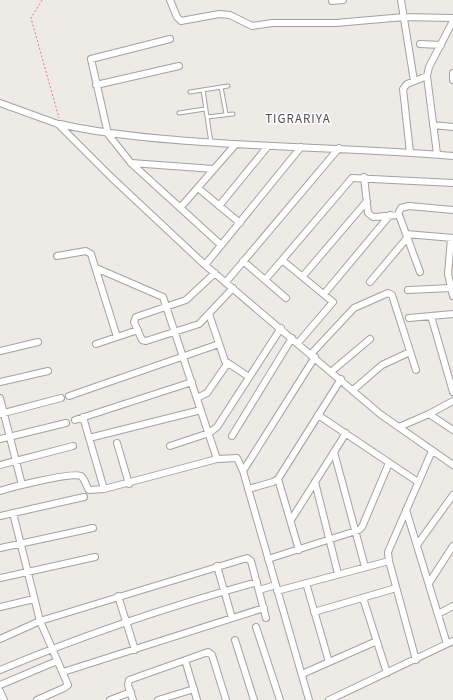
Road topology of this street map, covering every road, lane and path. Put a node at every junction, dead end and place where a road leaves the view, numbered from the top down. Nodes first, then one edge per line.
1 (42, 0) edge
2 (170, 0) edge
3 (343, 0) edge
4 (401, 0) edge
5 (332, 1) dead end
6 (404, 17) junction
7 (453, 19) edge
8 (170, 39) dead end
9 (420, 44) dead end
10 (441, 45) junction
11 (179, 66) dead end
12 (453, 73) edge
13 (426, 76) junction
14 (453, 80) edge
15 (414, 81) junction
16 (96, 86) junction
17 (228, 86) dead end
18 (221, 87) junction
19 (203, 90) junction
20 (190, 92) dead end
21 (0, 103) edge
22 (206, 109) junction
23 (179, 113) dead end
24 (226, 114) junction
25 (233, 114) dead end
26 (207, 117) junction
27 (60, 124) junction
28 (433, 125) junction
29 (453, 127) edge
30 (108, 134) junction
31 (210, 143) junction
32 (235, 145) junction
33 (268, 146) junction
34 (301, 147) junction
35 (339, 148) junction
36 (410, 152) junction
37 (437, 154) junction
38 (453, 156) edge
39 (131, 163) junction
40 (214, 169) junction
41 (364, 177) junction
42 (453, 183) edge
43 (198, 188) junction
44 (367, 201) junction
45 (219, 206) junction
46 (180, 208) junction
47 (453, 210) edge
48 (398, 214) junction
49 (390, 215) junction
50 (240, 223) junction
51 (407, 236) junction
52 (452, 238) edge
53 (221, 245) junction
54 (57, 256) dead end
55 (282, 260) junction
56 (451, 260) edge
57 (243, 261) junction
58 (205, 265) junction
59 (96, 268) junction
60 (420, 272) dead end
61 (215, 273) junction
62 (303, 276) junction
63 (265, 280) junction
64 (226, 282) junction
65 (370, 282) dead end
66 (233, 288) junction
67 (450, 288) junction
68 (408, 290) dead end
69 (324, 294) junction
70 (453, 296) edge
71 (286, 298) dead end
72 (167, 307) junction
73 (209, 314) junction
74 (453, 314) edge
75 (431, 316) junction
76 (410, 318) dead end
77 (281, 328) junction
78 (138, 330) junction
79 (176, 332) junction
80 (117, 337) junction
81 (292, 338) junction
82 (370, 339) dead end
83 (38, 342) dead end
84 (298, 343) junction
85 (96, 344) dead end
86 (219, 344) junction
87 (0, 351) edge
88 (410, 352) junction
89 (313, 355) junction
90 (184, 356) junction
91 (227, 364) junction
92 (48, 370) dead end
93 (416, 370) dead end
94 (332, 371) junction
95 (249, 377) junction
96 (341, 379) junction
97 (0, 382) edge
98 (192, 382) junction
99 (353, 390) junction
100 (453, 392) edge
101 (69, 396) dead end
102 (0, 398) edge
103 (61, 398) dead end
104 (197, 398) junction
105 (453, 401) edge
106 (201, 410) junction
107 (2, 413) edge
108 (429, 414) junction
109 (318, 415) junction
110 (83, 417) junction
111 (75, 420) dead end
112 (66, 423) dead end
113 (398, 427) junction
114 (453, 429) edge
115 (209, 432) junction
116 (346, 433) junction
117 (232, 436) dead end
118 (10, 437) junction
119 (89, 438) junction
120 (0, 439) edge
121 (117, 443) dead end
122 (73, 446) dead end
123 (170, 446) dead end
124 (432, 451) junction
125 (334, 452) junction
126 (217, 459) junction
127 (16, 461) junction
128 (389, 462) junction
129 (0, 465) edge
130 (453, 465) edge
131 (243, 471) junction
132 (278, 479) junction
133 (315, 482) junction
134 (418, 482) junction
135 (129, 484) junction
136 (22, 485) junction
137 (104, 489) junction
138 (248, 489) junction
139 (0, 491) edge
140 (453, 495) edge
141 (84, 497) dead end
142 (451, 503) edge
143 (406, 510) junction
144 (13, 513) junction
145 (0, 516) edge
146 (291, 520) junction
147 (93, 528) dead end
148 (355, 532) junction
149 (330, 540) junction
150 (21, 543) junction
151 (418, 545) junction
152 (453, 546) edge
153 (0, 548) edge
154 (299, 550) junction
155 (95, 557) dead end
156 (268, 559) junction
157 (389, 561) junction
158 (217, 566) junction
159 (365, 567) junction
160 (28, 572) junction
161 (338, 574) junction
162 (0, 578) edge
163 (256, 582) junction
164 (306, 583) junction
165 (429, 583) junction
166 (276, 588) junction
167 (396, 588) junction
168 (259, 590) junction
169 (224, 591) junction
170 (118, 596) junction
171 (363, 598) junction
172 (34, 599) junction
173 (453, 606) edge
174 (0, 607) edge
175 (264, 608) junction
176 (314, 612) junction
177 (438, 614) junction
178 (232, 618) junction
179 (266, 618) dead end
180 (40, 621) junction
181 (126, 623) junction
182 (256, 627) dead end
183 (0, 639) edge
184 (235, 640) dead end
185 (377, 641) junction
186 (450, 643) edge
187 (51, 648) junction
188 (135, 650) junction
189 (185, 660) junction
190 (416, 660) junction
191 (57, 661) junction
192 (329, 662) junction
193 (0, 670) edge
194 (62, 672) junction
195 (387, 673) junction
196 (302, 674) junction
197 (0, 685) edge
198 (194, 689) junction
199 (0, 691) edge
200 (131, 692) junction
201 (171, 698) edge
202 (4, 700) edge
203 (37, 700) edge
204 (110, 700) edge
205 (133, 700) edge
206 (158, 700) edge
207 (197, 700) edge
208 (226, 700) edge
209 (254, 700) edge
210 (280, 700) edge
211 (309, 700) edge
212 (329, 700) edge

1 - 27 path
2 - 6 street
3 - 5 street
4 - 6 street
6 - 7 street
6 - 15 street
7 - 10 street
8 - 16 street
9 - 10 street
10 - 13 street
11 - 16 street
12 - 14 street
13 - 15 street
13 - 28 street
15 - 36 street
16 - 30 street
17 - 18 lane
18 - 19 lane
18 - 24 lane
19 - 20 lane
19 - 22 lane
21 - 27 street
22 - 23 lane
22 - 26 lane
24 - 25 lane
24 - 26 lane
26 - 31 lane
27 - 30 street
27 - 58 street
28 - 29 street
28 - 37 street
30 - 31 street
30 - 39 street
31 - 32 street
32 - 33 street
32 - 40 street
33 - 34 street
33 - 45 street
34 - 35 street
34 - 50 street
35 - 36 street
35 - 57 street
36 - 37 street
37 - 38 street
39 - 40 street
39 - 46 street
40 - 43 street
41 - 42 street
41 - 44 street
41 - 55 street
43 - 45 street
43 - 46 street
44 - 49 street
44 - 62 street
45 - 50 street
46 - 53 street
47 - 48 street
48 - 49 street
48 - 51 street
49 - 69 street
50 - 53 street
51 - 52 street
51 - 60 street
51 - 65 street
52 - 56 street
53 - 58 street
54 - 59 street
55 - 62 street
55 - 63 street
56 - 67 street
57 - 63 street
57 - 64 street
58 - 61 street
59 - 72 street
59 - 80 street
61 - 64 street
61 - 72 street
62 - 69 street
63 - 71 street
64 - 66 street
66 - 73 street
66 - 77 street
67 - 68 street
67 - 70 street
69 - 84 street
72 - 78 street
72 - 79 street
73 - 79 street
73 - 86 street
74 - 75 street
75 - 76 street
75 - 100 street
77 - 81 street
77 - 95 street
78 - 79 street
78 - 80 street
79 - 90 street
80 - 85 street
81 - 84 street
81 - 117 street
82 - 94 street
83 - 87 street
84 - 89 street
86 - 90 street
86 - 91 street
88 - 89 street
88 - 93 street
88 - 99 street
89 - 94 street
89 - 131 street
90 - 98 street
90 - 101 street
91 - 95 street
91 - 104 street
92 - 97 street
94 - 96 street
95 - 115 street
96 - 99 street
96 - 109 street
98 - 104 street
98 - 110 street
99 - 113 street
102 - 107 street
103 - 107 street
104 - 106 street
105 - 108 street
106 - 115 street
106 - 119 street
107 - 118 street
108 - 113 street
108 - 114 street
109 - 116 street
109 - 132 street
110 - 111 street
110 - 119 street
112 - 118 street
113 - 124 street
115 - 123 street
115 - 126 street
116 - 125 street
116 - 128 street
118 - 120 street
118 - 127 street
119 - 137 street
121 - 135 street
122 - 127 street
124 - 130 street
124 - 134 street
125 - 133 street
125 - 148 street
126 - 131 street
126 - 135 street
127 - 129 street
127 - 136 street
128 - 134 street
128 - 148 street
131 - 138 street
132 - 138 street
132 - 146 street
133 - 146 street
133 - 149 street
134 - 143 street
135 - 137 street
136 - 137 street
136 - 139 street
138 - 156 street
140 - 142 street
141 - 144 street
142 - 151 street
143 - 151 street
143 - 157 street
144 - 145 street
144 - 150 street
146 - 154 street
147 - 150 street
148 - 149 street
148 - 159 street
149 - 154 street
149 - 161 street
150 - 153 street
150 - 160 street
151 - 165 street
152 - 165 street
154 - 156 street
155 - 160 street
156 - 166 street
157 - 159 street
157 - 167 street
158 - 163 street
158 - 169 street
158 - 170 street
159 - 161 street
160 - 162 street
160 - 172 street
161 - 164 street
163 - 168 street
163 - 169 street
164 - 166 street
164 - 176 street
165 - 177 street
166 - 168 street
166 - 196 street
167 - 171 street
167 - 190 street
168 - 175 street
169 - 178 street
169 - 181 street
170 - 180 street
170 - 181 street
171 - 176 street
171 - 185 street
172 - 174 street
172 - 180 street
173 - 177 street
175 - 178 street
175 - 179 street
176 - 192 street
177 - 186 street
178 - 188 street
180 - 183 street
180 - 187 street
181 - 187 street
181 - 188 street
182 - 210 street
184 - 209 street
185 - 192 street
185 - 195 street
186 - 190 street
187 - 191 street
187 - 193 street
188 - 194 street
189 - 198 street
189 - 200 street
189 - 208 street
190 - 195 street
191 - 194 street
191 - 197 street
192 - 196 street
194 - 203 street
195 - 212 street
196 - 211 street
198 - 201 street
198 - 207 street
199 - 202 street
200 - 204 street
200 - 205 street
201 - 206 street

